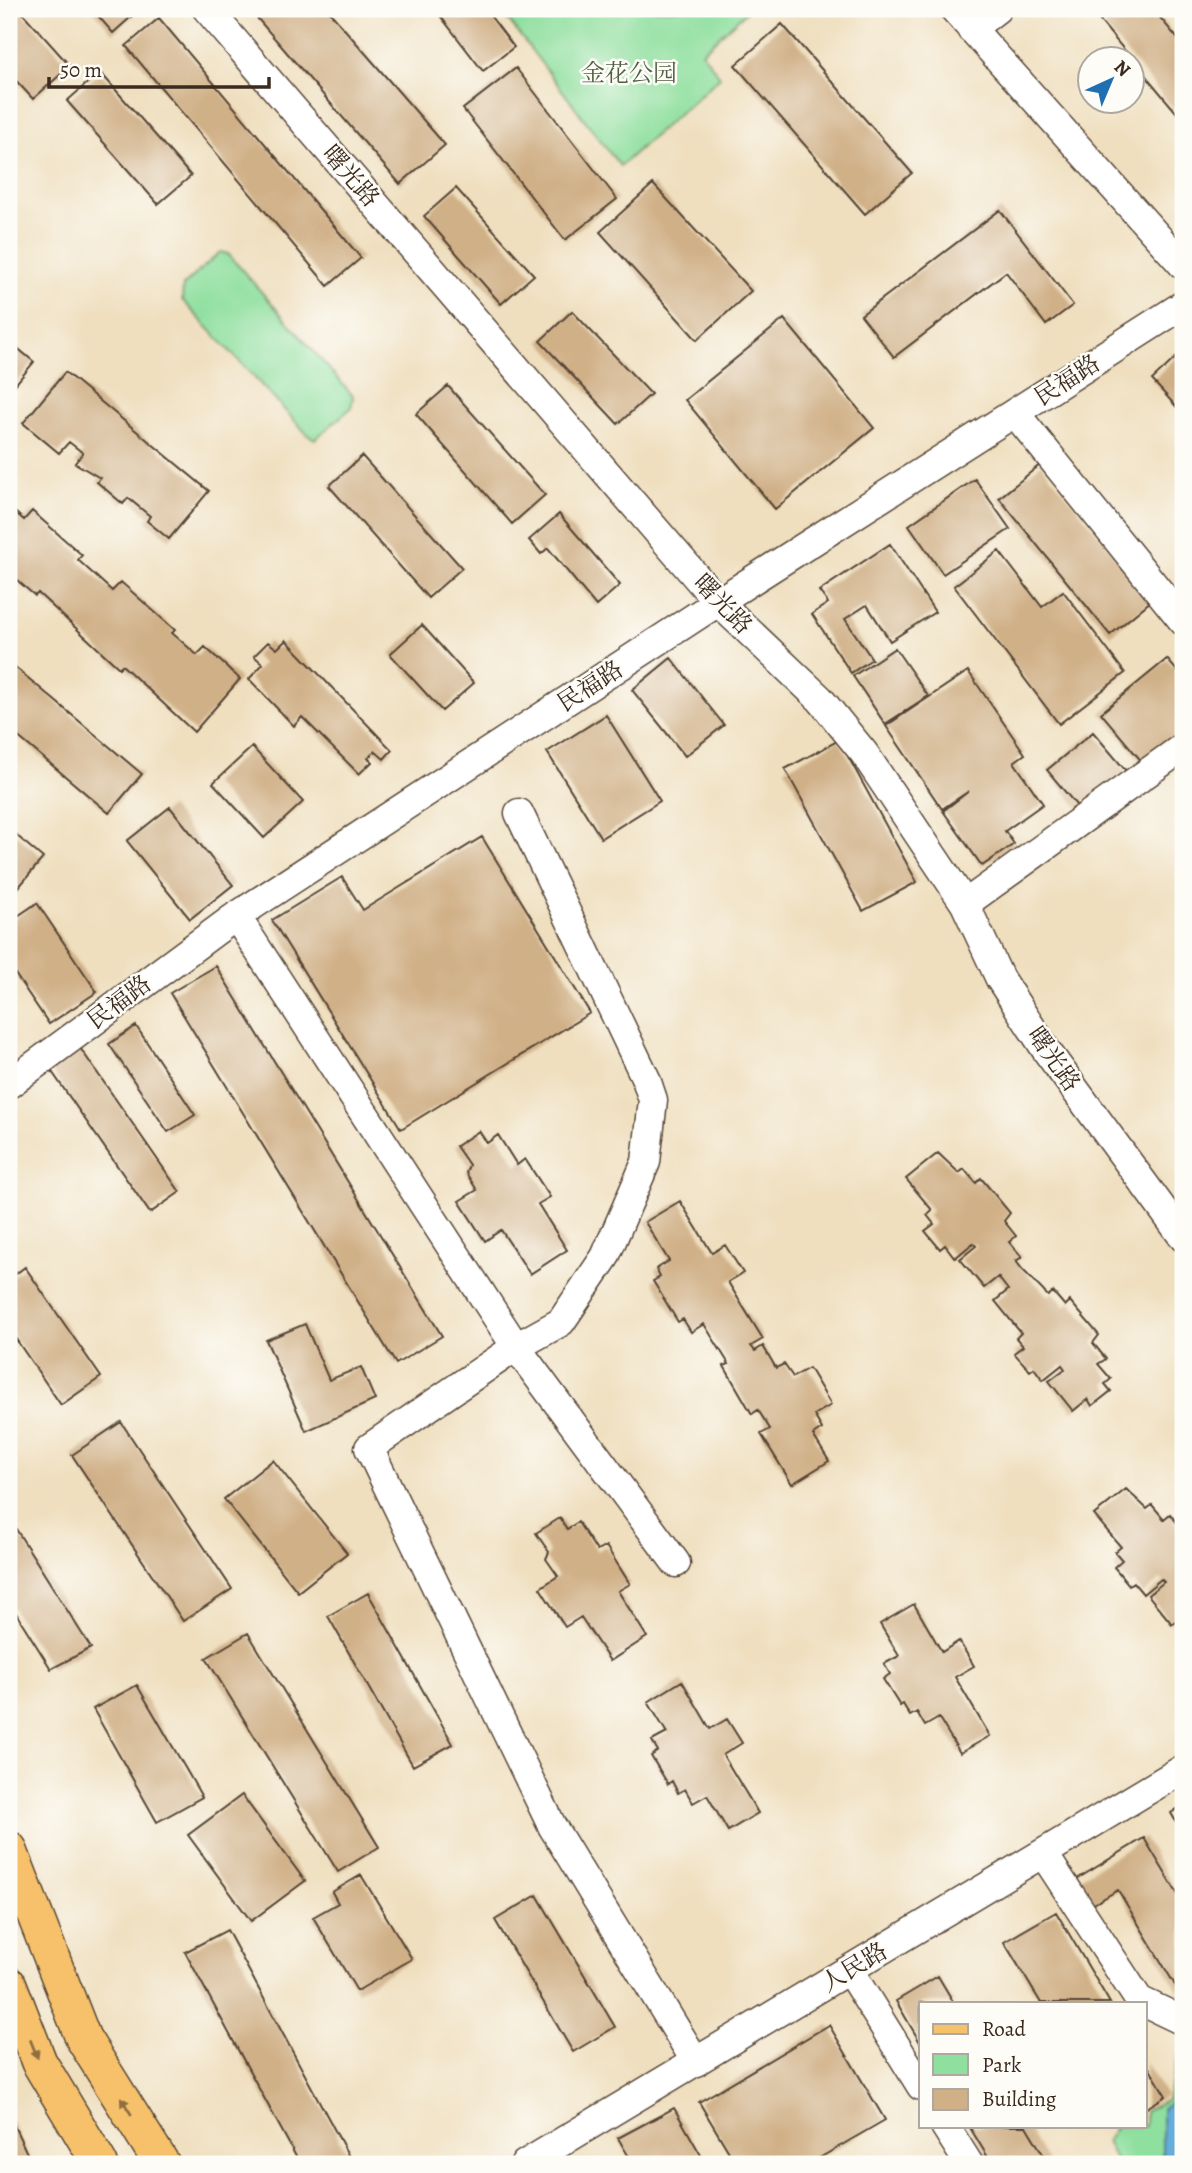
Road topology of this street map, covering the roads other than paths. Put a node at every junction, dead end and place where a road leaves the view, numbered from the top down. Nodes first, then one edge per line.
1 (207, 9) edge
2 (997, 9) edge
3 (962, 19) edge
4 (1183, 265) edge
5 (1183, 306) edge
6 (1015, 413) junction
7 (718, 602) junction
8 (1183, 621) edge
9 (1183, 747) edge
10 (519, 813) dead end
11 (965, 904) junction
12 (236, 916) junction
13 (9, 1084) edge
14 (1183, 1237) edge
15 (516, 1347) junction
16 (676, 1563) dead end
17 (1183, 1769) edge
18 (9, 1849) edge
19 (1043, 1853) junction
20 (849, 1970) junction
21 (9, 1985) edge
22 (1143, 2002) edge
23 (1146, 2003) edge
24 (1183, 2021) edge
25 (695, 2062) junction
26 (919, 2083) edge
27 (946, 2128) edge
28 (100, 2164) edge
29 (162, 2164) edge
30 (525, 2164) edge
31 (969, 2164) edge

1 - 7 street, 曙光路
2 - 3 street
3 - 4 street
5 - 6 street, 民福路
6 - 7 street, 民福路
6 - 8 street
7 - 11 street, 曙光路
7 - 12 street, 民福路
9 - 11 street
10 - 15 street
11 - 14 street, 曙光路
12 - 13 street, 民福路
12 - 15 street
15 - 16 street
15 - 25 street
17 - 19 street, 人民路
29 -> 18 main road
19 - 20 street, 人民路
19 - 22 street
20 - 25 street, 人民路
20 - 26 street
21 -> 28 main road
23 - 24 street
25 - 30 street, 人民路
27 - 31 street

